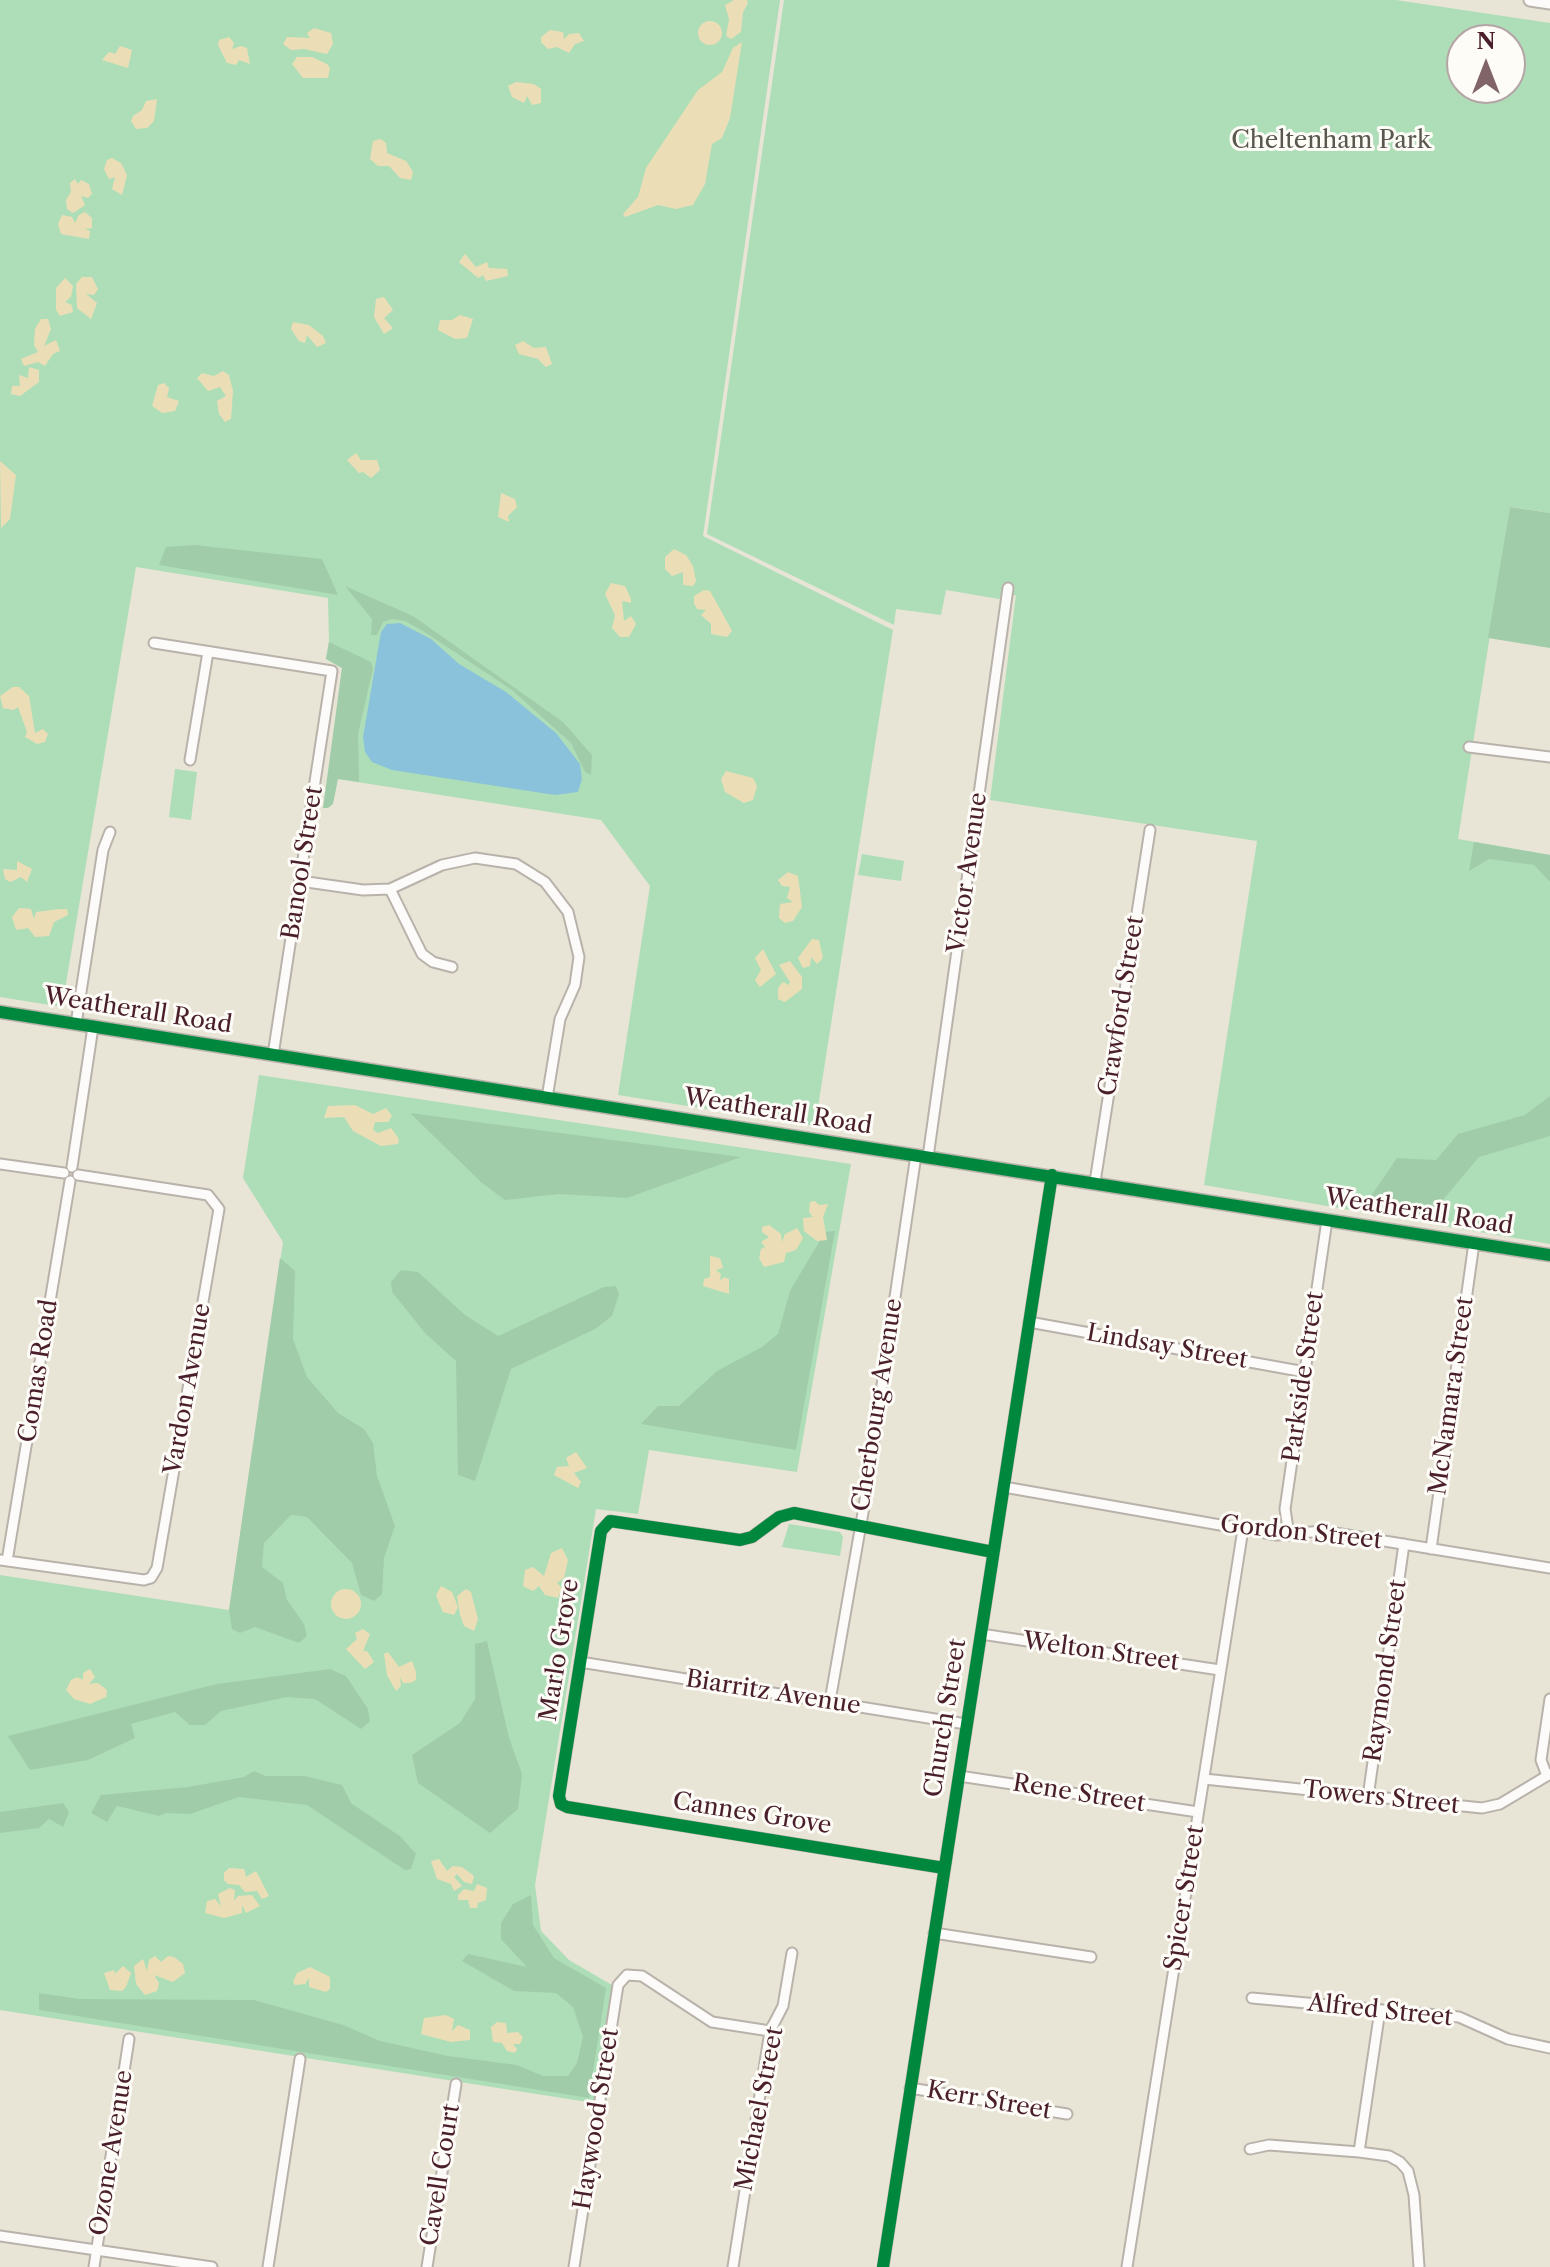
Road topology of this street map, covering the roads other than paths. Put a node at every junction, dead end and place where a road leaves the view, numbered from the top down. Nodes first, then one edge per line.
1 (1530, 0) edge
2 (1550, 3) edge
3 (1008, 588) dead end
4 (154, 643) dead end
5 (208, 652) junction
6 (1469, 747) dead end
7 (1550, 757) edge
8 (190, 760) dead end
9 (1150, 830) dead end
10 (110, 832) dead end
11 (300, 881) junction
12 (390, 889) junction
13 (452, 967) dead end
14 (0, 1012) edge
15 (76, 1024) junction
16 (93, 1027) junction
17 (273, 1055) junction
18 (547, 1098) junction
19 (922, 1156) junction
20 (0, 1164) edge
21 (71, 1174) junction
22 (1052, 1175) junction
23 (1095, 1182) junction
24 (1327, 1220) junction
25 (1474, 1243) junction
26 (1550, 1255) edge
27 (1029, 1322) junction
28 (1305, 1372) junction
29 (1004, 1487) junction
30 (860, 1524) junction
31 (1243, 1529) junction
32 (1289, 1535) junction
33 (1404, 1544) junction
34 (1431, 1549) junction
35 (993, 1552) junction
36 (4, 1560) edge
37 (1550, 1568) edge
38 (981, 1634) junction
39 (580, 1662) junction
40 (1220, 1670) junction
41 (1550, 1699) edge
42 (830, 1701) junction
43 (966, 1724) junction
44 (1543, 1746) junction
45 (1550, 1758) edge
46 (1549, 1775) edge
47 (959, 1776) junction
48 (1204, 1779) junction
49 (559, 1796) joint
50 (1368, 1797) junction
51 (1198, 1812) junction
52 (944, 1868) junction
53 (934, 1933) junction
54 (792, 1953) dead end
55 (1091, 1957) dead end
56 (1252, 1998) dead end
57 (1380, 2010) junction
58 (770, 2031) junction
59 (129, 2039) dead end
60 (1550, 2048) edge
61 (300, 2059) dead end
62 (456, 2084) dead end
63 (910, 2088) junction
64 (1067, 2114) dead end
65 (1250, 2149) dead end
66 (1359, 2152) junction
67 (0, 2236) edge
68 (97, 2250) junction
69 (94, 2267) edge
70 (212, 2267) edge
71 (268, 2267) edge
72 (427, 2267) edge
73 (574, 2267) edge
74 (733, 2267) edge
75 (883, 2267) edge
76 (1127, 2267) edge
77 (1419, 2267) edge

1 - 2 street
3 - 19 street, Victor Avenue
4 - 5 street
5 - 8 street
5 - 11 street, Banool Street
6 - 7 street
9 - 23 street, Crawford Street
10 - 15 street
11 - 12 street
11 - 17 street, Banool Street
12 - 13 street
12 - 18 street
14 - 15 street, Weatherall Road
15 - 16 street, Weatherall Road
16 - 17 street, Weatherall Road
16 - 21 street, Comas Road
17 - 18 street, Weatherall Road
18 - 19 street, Weatherall Road
19 - 22 street, Weatherall Road
19 - 30 street, Cherbourg Avenue
20 - 21 street
21 - 36 street, Comas Road
21 - 36 street, Vardon Avenue
22 - 23 street, Weatherall Road
22 - 27 street, Church Street
23 - 24 street, Weatherall Road
24 - 25 street, Weatherall Road
24 - 28 street, Parkside Street
25 - 26 street, Weatherall Road
25 - 34 street, McNamara Street
27 - 28 street, Lindsay Street
27 - 29 street, Church Street
28 - 32 street, Parkside Street
29 - 31 street, Gordon Street
29 - 35 street, Church Street
30 - 35 street
30 - 39 street, Marlo Grove
30 - 42 street, Cherbourg Avenue
31 - 32 street, Gordon Street
31 - 40 street, Spicer Street
32 - 33 street, Gordon Street
33 - 34 street, Gordon Street
33 - 50 street, Raymond Street
34 - 37 street, Gordon Street
35 - 38 street, Church Street
38 - 40 street, Welton Street
38 - 43 street, Church Street
39 - 42 street, Biarritz Avenue
39 - 49 street, Marlo Grove
40 - 48 street, Spicer Street
41 - 44 street
42 - 43 street, Biarritz Avenue
43 - 47 street, Church Street
44 - 45 street
44 - 46 street
46 - 50 street, Towers Street
47 - 51 street, Rene Street
47 - 52 street, Church Street
48 - 50 street, Towers Street
48 - 51 street, Spicer Street
49 - 52 street, Cannes Grove
51 - 76 street, Spicer Street
52 - 53 street, Church Street
53 - 55 street
53 - 63 street, Church Street
54 - 58 street, Michael Street
56 - 57 street, Alfred Street
57 - 60 street, Alfred Street
57 - 66 street
58 - 73 street, Haywood Street
58 - 74 street, Michael Street
59 - 68 street, Ozone Avenue
61 - 71 street
62 - 72 street, Cavell Court
63 - 64 street, Kerr Street
63 - 75 street, Church Street
65 - 66 street
66 - 77 street
67 - 68 street
68 - 69 street, Ozone Avenue
68 - 70 street

